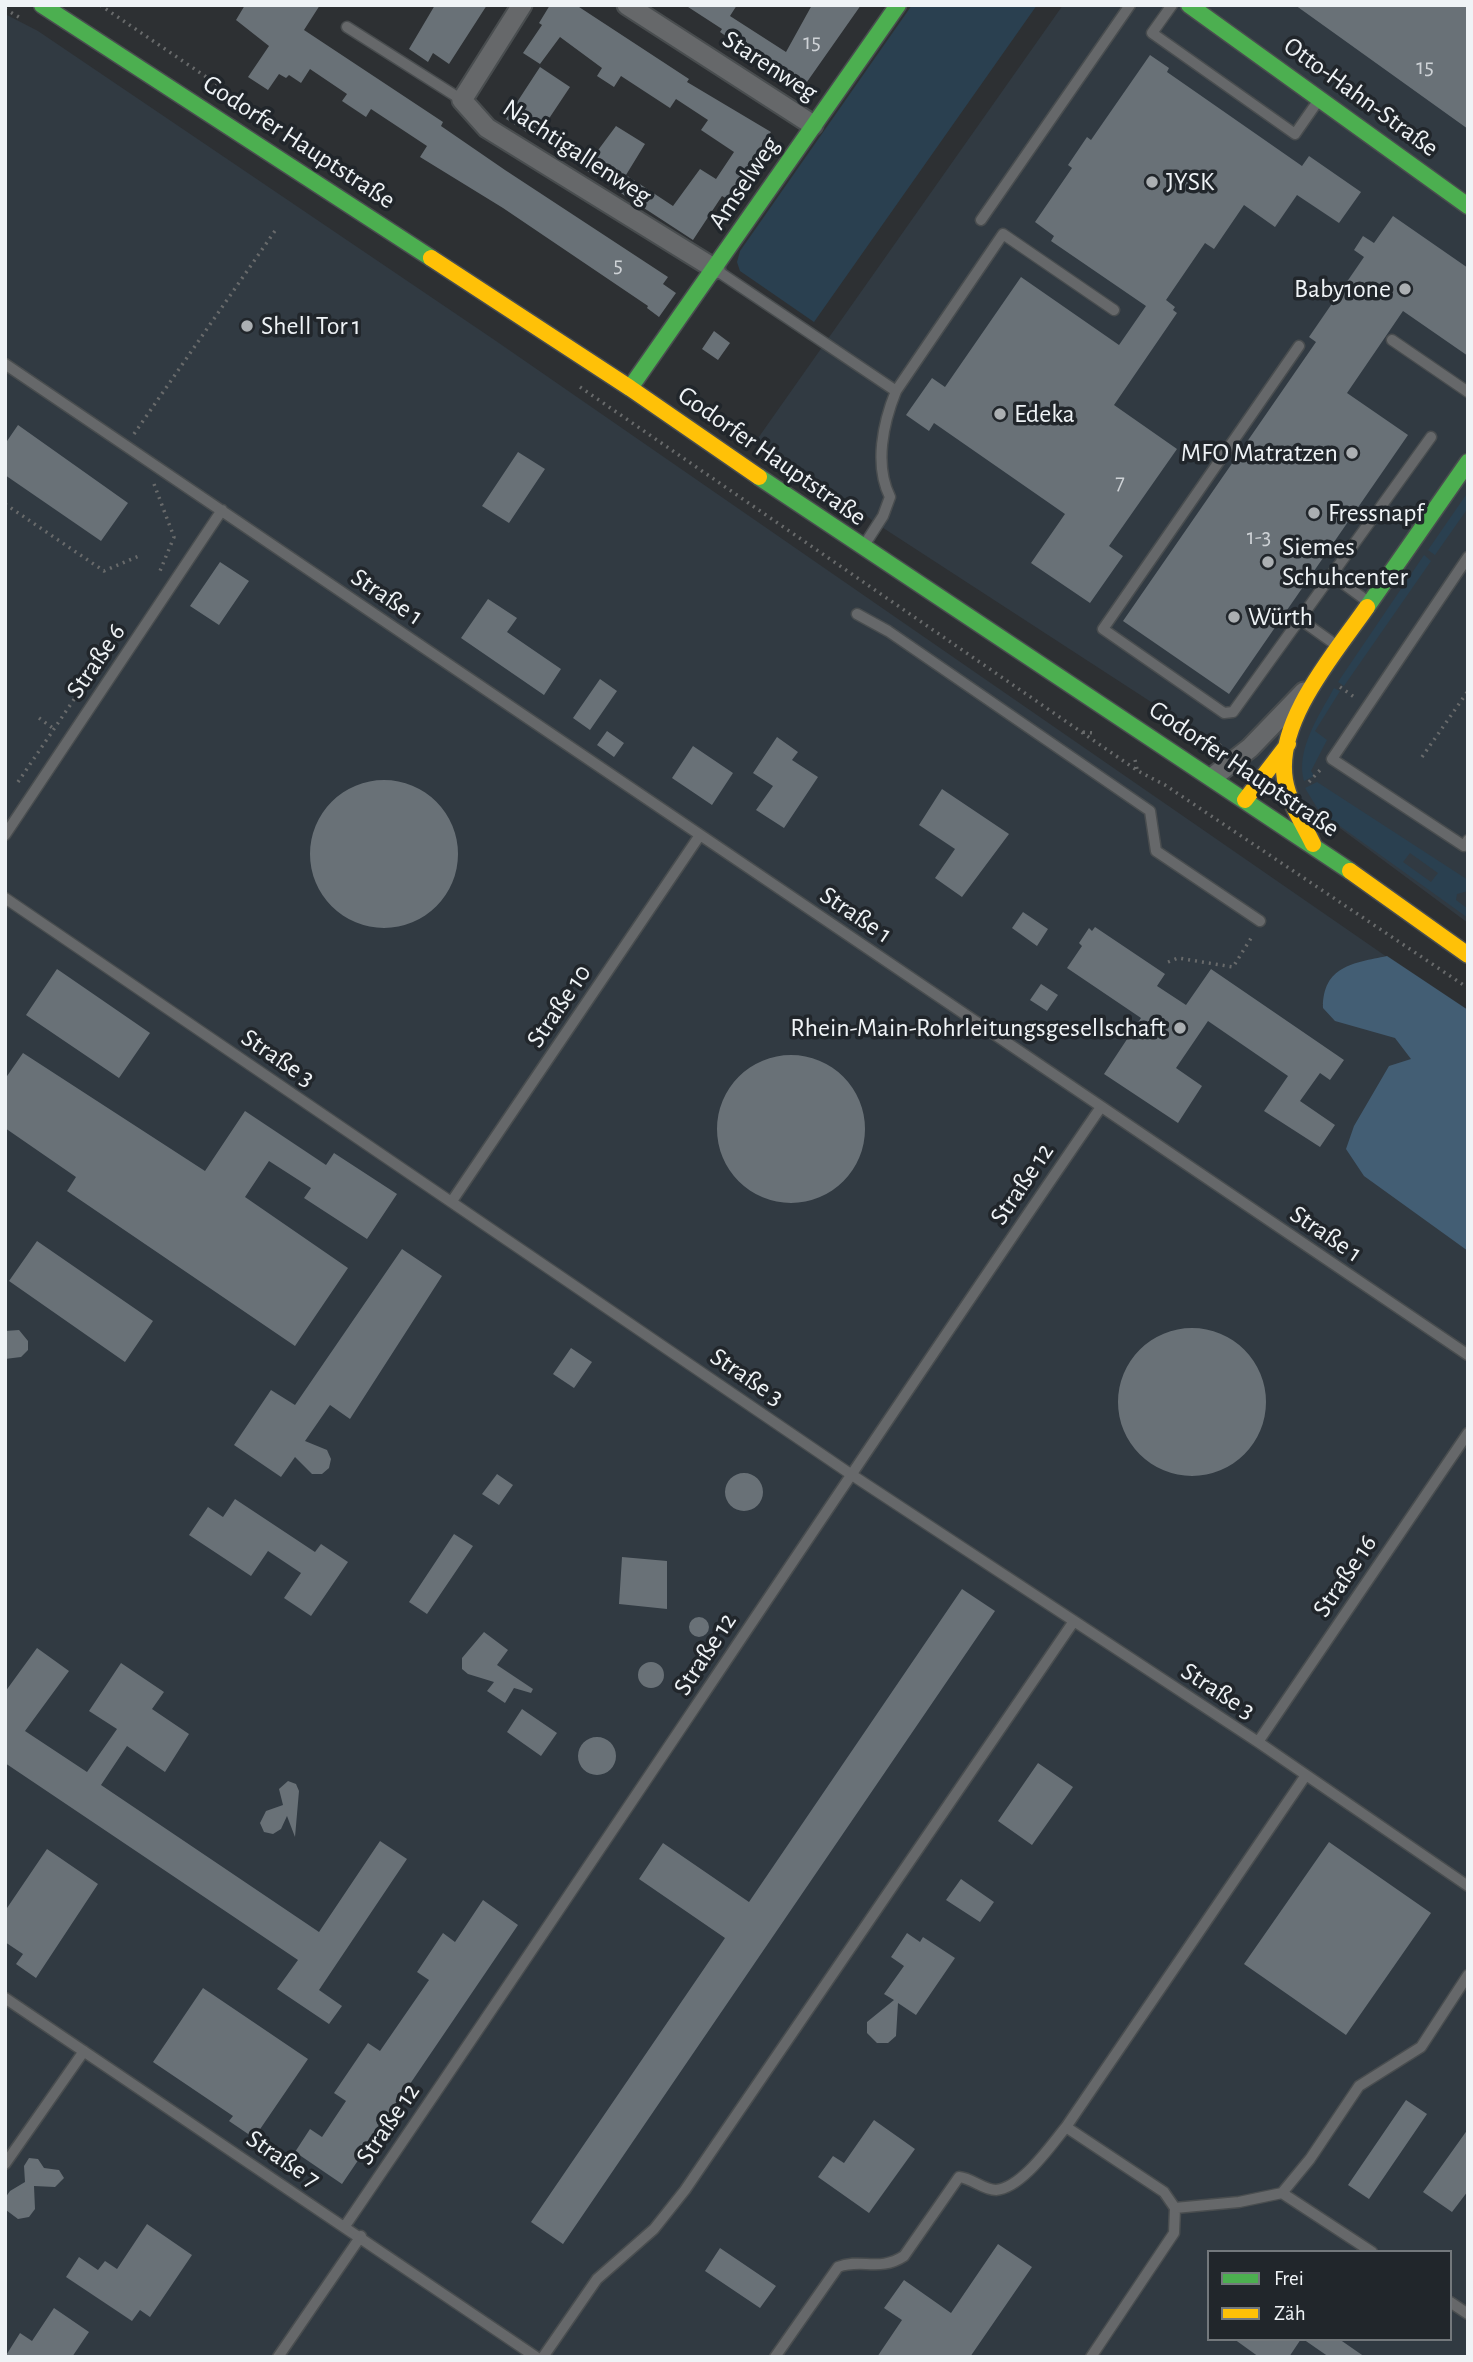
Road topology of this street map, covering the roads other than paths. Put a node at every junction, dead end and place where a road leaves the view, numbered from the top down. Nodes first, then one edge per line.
1 (42, 5) edge
2 (522, 5) edge
3 (627, 5) edge
4 (898, 5) edge
5 (1130, 5) edge
6 (1172, 5) edge
7 (1189, 5) edge
8 (346, 26) dead end
9 (462, 100) junction
10 (1319, 100) junction
11 (813, 125) junction
12 (1468, 206) edge
13 (981, 220) dead end
14 (715, 270) junction
15 (1114, 310) dead end
16 (1392, 340) dead end
17 (1299, 346) dead end
18 (5, 364) edge
19 (630, 388) junction
20 (896, 391) junction
21 (1468, 392) edge
22 (1431, 437) dead end
23 (1468, 462) edge
24 (222, 510) junction
25 (862, 548) junction
26 (1468, 557) edge
27 (1333, 576) junction
28 (1371, 603) junction
29 (857, 614) dead end
30 (1301, 620) junction
31 (1340, 647) junction
32 (1313, 685) junction
33 (1289, 742) junction
34 (1213, 777) junction
35 (1245, 800) junction
36 (5, 835) edge
37 (700, 835) junction
38 (1468, 840) edge
39 (1314, 845) junction
40 (5, 898) edge
41 (1260, 921) road end
42 (1468, 955) edge
43 (1101, 1107) junction
44 (452, 1201) junction
45 (1468, 1355) edge
46 (1468, 1433) edge
47 (849, 1473) junction
48 (1074, 1621) junction
49 (1258, 1742) junction
50 (1306, 1775) junction
51 (1468, 1886) edge
52 (1468, 1975) edge
53 (5, 1998) edge
54 (84, 2051) junction
55 (1066, 2127) junction
56 (5, 2164) edge
57 (1282, 2193) junction
58 (1175, 2208) junction
59 (345, 2225) junction
60 (361, 2236) junction
61 (1369, 2250) edge
62 (1452, 2303) edge
63 (1468, 2314) edge
64 (278, 2357) edge
65 (536, 2357) edge
66 (542, 2357) edge
67 (775, 2357) edge
68 (1091, 2357) edge

1 - 19 main road, Godorfer Hauptstraße
2 - 9 street
3 - 11 street, Starenweg
4 - 11 main road, Amselweg
5 - 13 lane
6 - 10 lane
7 - 10 main road, Otto-Hahn-Straße
8 - 9 lane, Nachtigallenweg
9 - 14 street, Nachtigallenweg
10 - 12 main road, Otto-Hahn-Straße
11 - 14 main road, Amselweg
14 - 19 main road, Amselweg
14 - 20 lane
15 - 20 lane
16 - 21 lane
17 - 30 lane
18 - 24 lane, Straße 1
19 - 25 main road, Godorfer Hauptstraße
20 - 25 lane
22 - 27 lane
23 - 28 main road
24 - 36 lane, Straße 6
24 - 37 lane, Straße 1
25 - 34 main road, Godorfer Hauptstraße
26 - 38 lane
27 - 28 lane
27 - 30 lane
28 - 31 main road
29 - 41 lane
30 - 31 lane
31 - 32 main road
32 - 33 main road
32 - 34 street
33 - 35 main road
33 - 39 main road
34 - 35 main road, Godorfer Hauptstraße
35 - 39 main road, Godorfer Hauptstraße
37 - 43 lane, Straße 1
37 - 44 lane, Straße 10
39 - 42 main road, Godorfer Hauptstraße
40 - 44 lane, Straße 3
43 - 45 lane, Straße 1
43 - 47 lane, Straße 12
44 - 47 lane, Straße 3
46 - 49 lane, Straße 16
47 - 48 lane, Straße 3
47 - 59 lane, Straße 12
48 - 49 lane, Straße 3
48 - 66 lane
49 - 50 lane, Straße 3
50 - 51 lane, Straße 3
50 - 55 lane
52 - 57 lane
53 - 54 lane, Straße 7
54 - 56 lane
54 - 59 lane, Straße 7
55 - 58 lane
55 - 67 lane
57 - 58 lane
57 - 61 lane
58 - 68 lane
59 - 60 lane, Straße 7
60 - 64 lane
60 - 65 lane, Straße 7
62 - 63 lane

